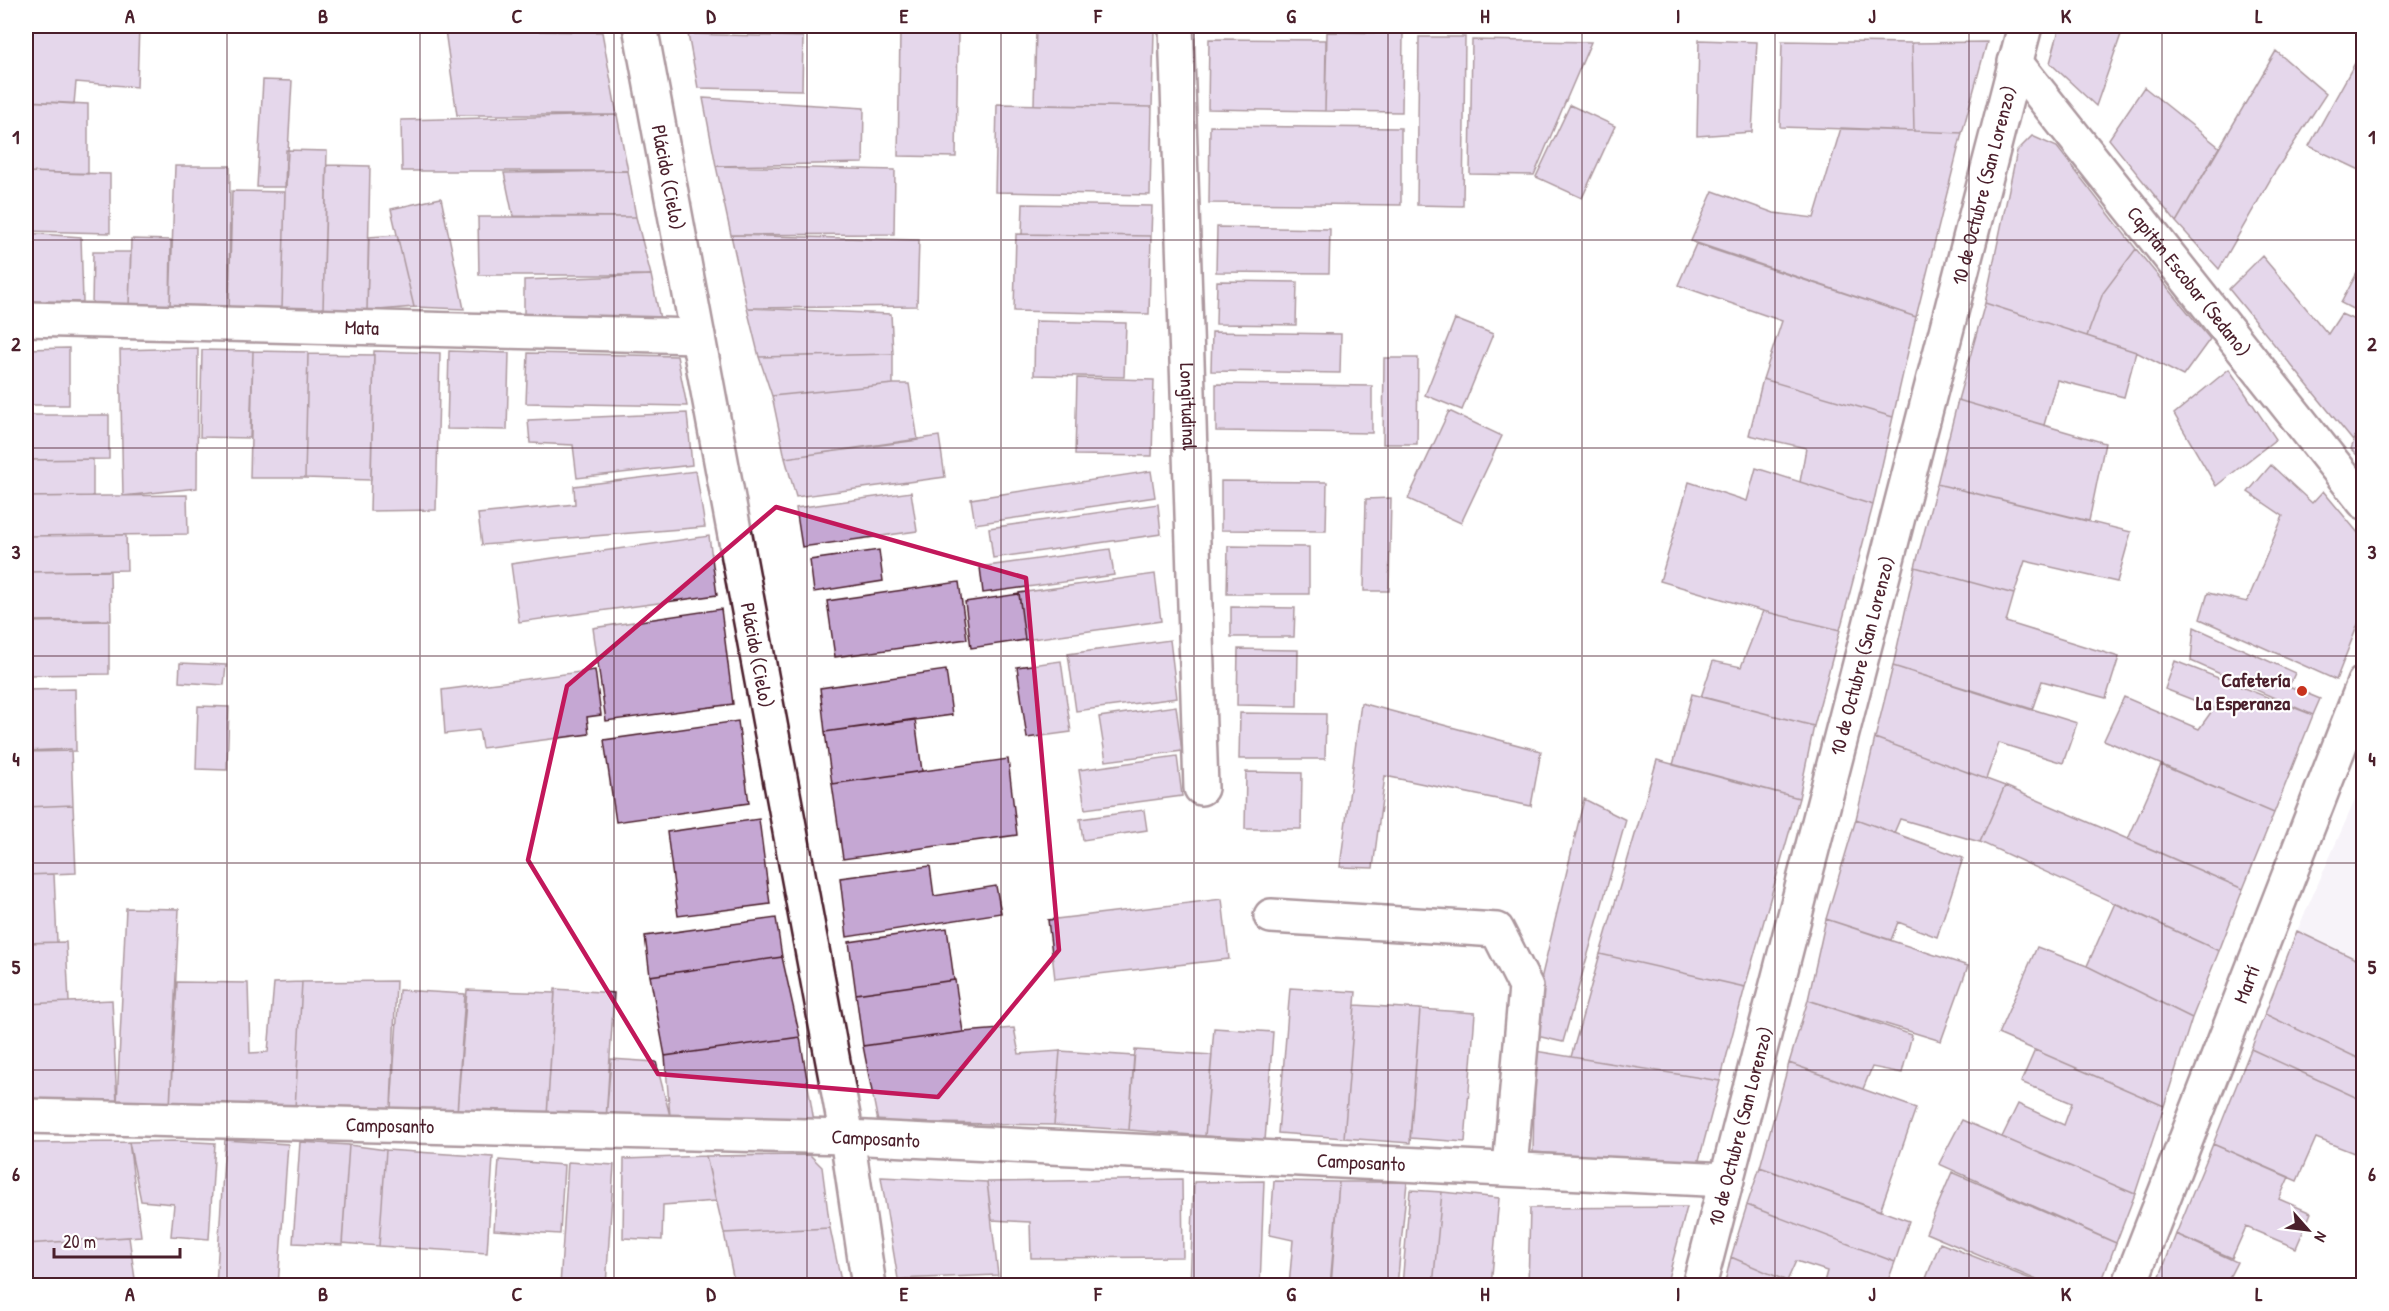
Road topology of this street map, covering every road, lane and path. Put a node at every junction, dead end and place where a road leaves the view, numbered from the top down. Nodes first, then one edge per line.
1 (640, 26) edge
2 (1176, 26) edge
3 (2025, 26) edge
4 (2015, 62) junction
5 (26, 319) edge
6 (698, 336) junction
7 (2364, 502) edge
8 (2364, 683) edge
9 (1201, 788) dead end
10 (1271, 916) dead end
11 (26, 1116) edge
12 (847, 1137) junction
13 (1510, 1168) junction
14 (1727, 1180) junction
15 (869, 1286) edge
16 (1700, 1286) edge
17 (2129, 1286) edge

1 - 6 street, Plácido (Cielo)
2 - 9 street, Longitudinal
3 - 4 street, 10 de Octubre (San Lorenzo)
4 - 7 street, Capitán Escobar (Sedano)
4 - 14 street, 10 de Octubre (San Lorenzo)
5 - 6 street, Mata
6 - 12 street, Plácido (Cielo)
8 - 17 street, Martí
10 - 13 street
11 - 12 street, Camposanto
12 - 13 street, Camposanto
12 - 15 street, Plácido (Cielo)
13 - 14 street, Camposanto
14 - 16 street, 10 de Octubre (San Lorenzo)

